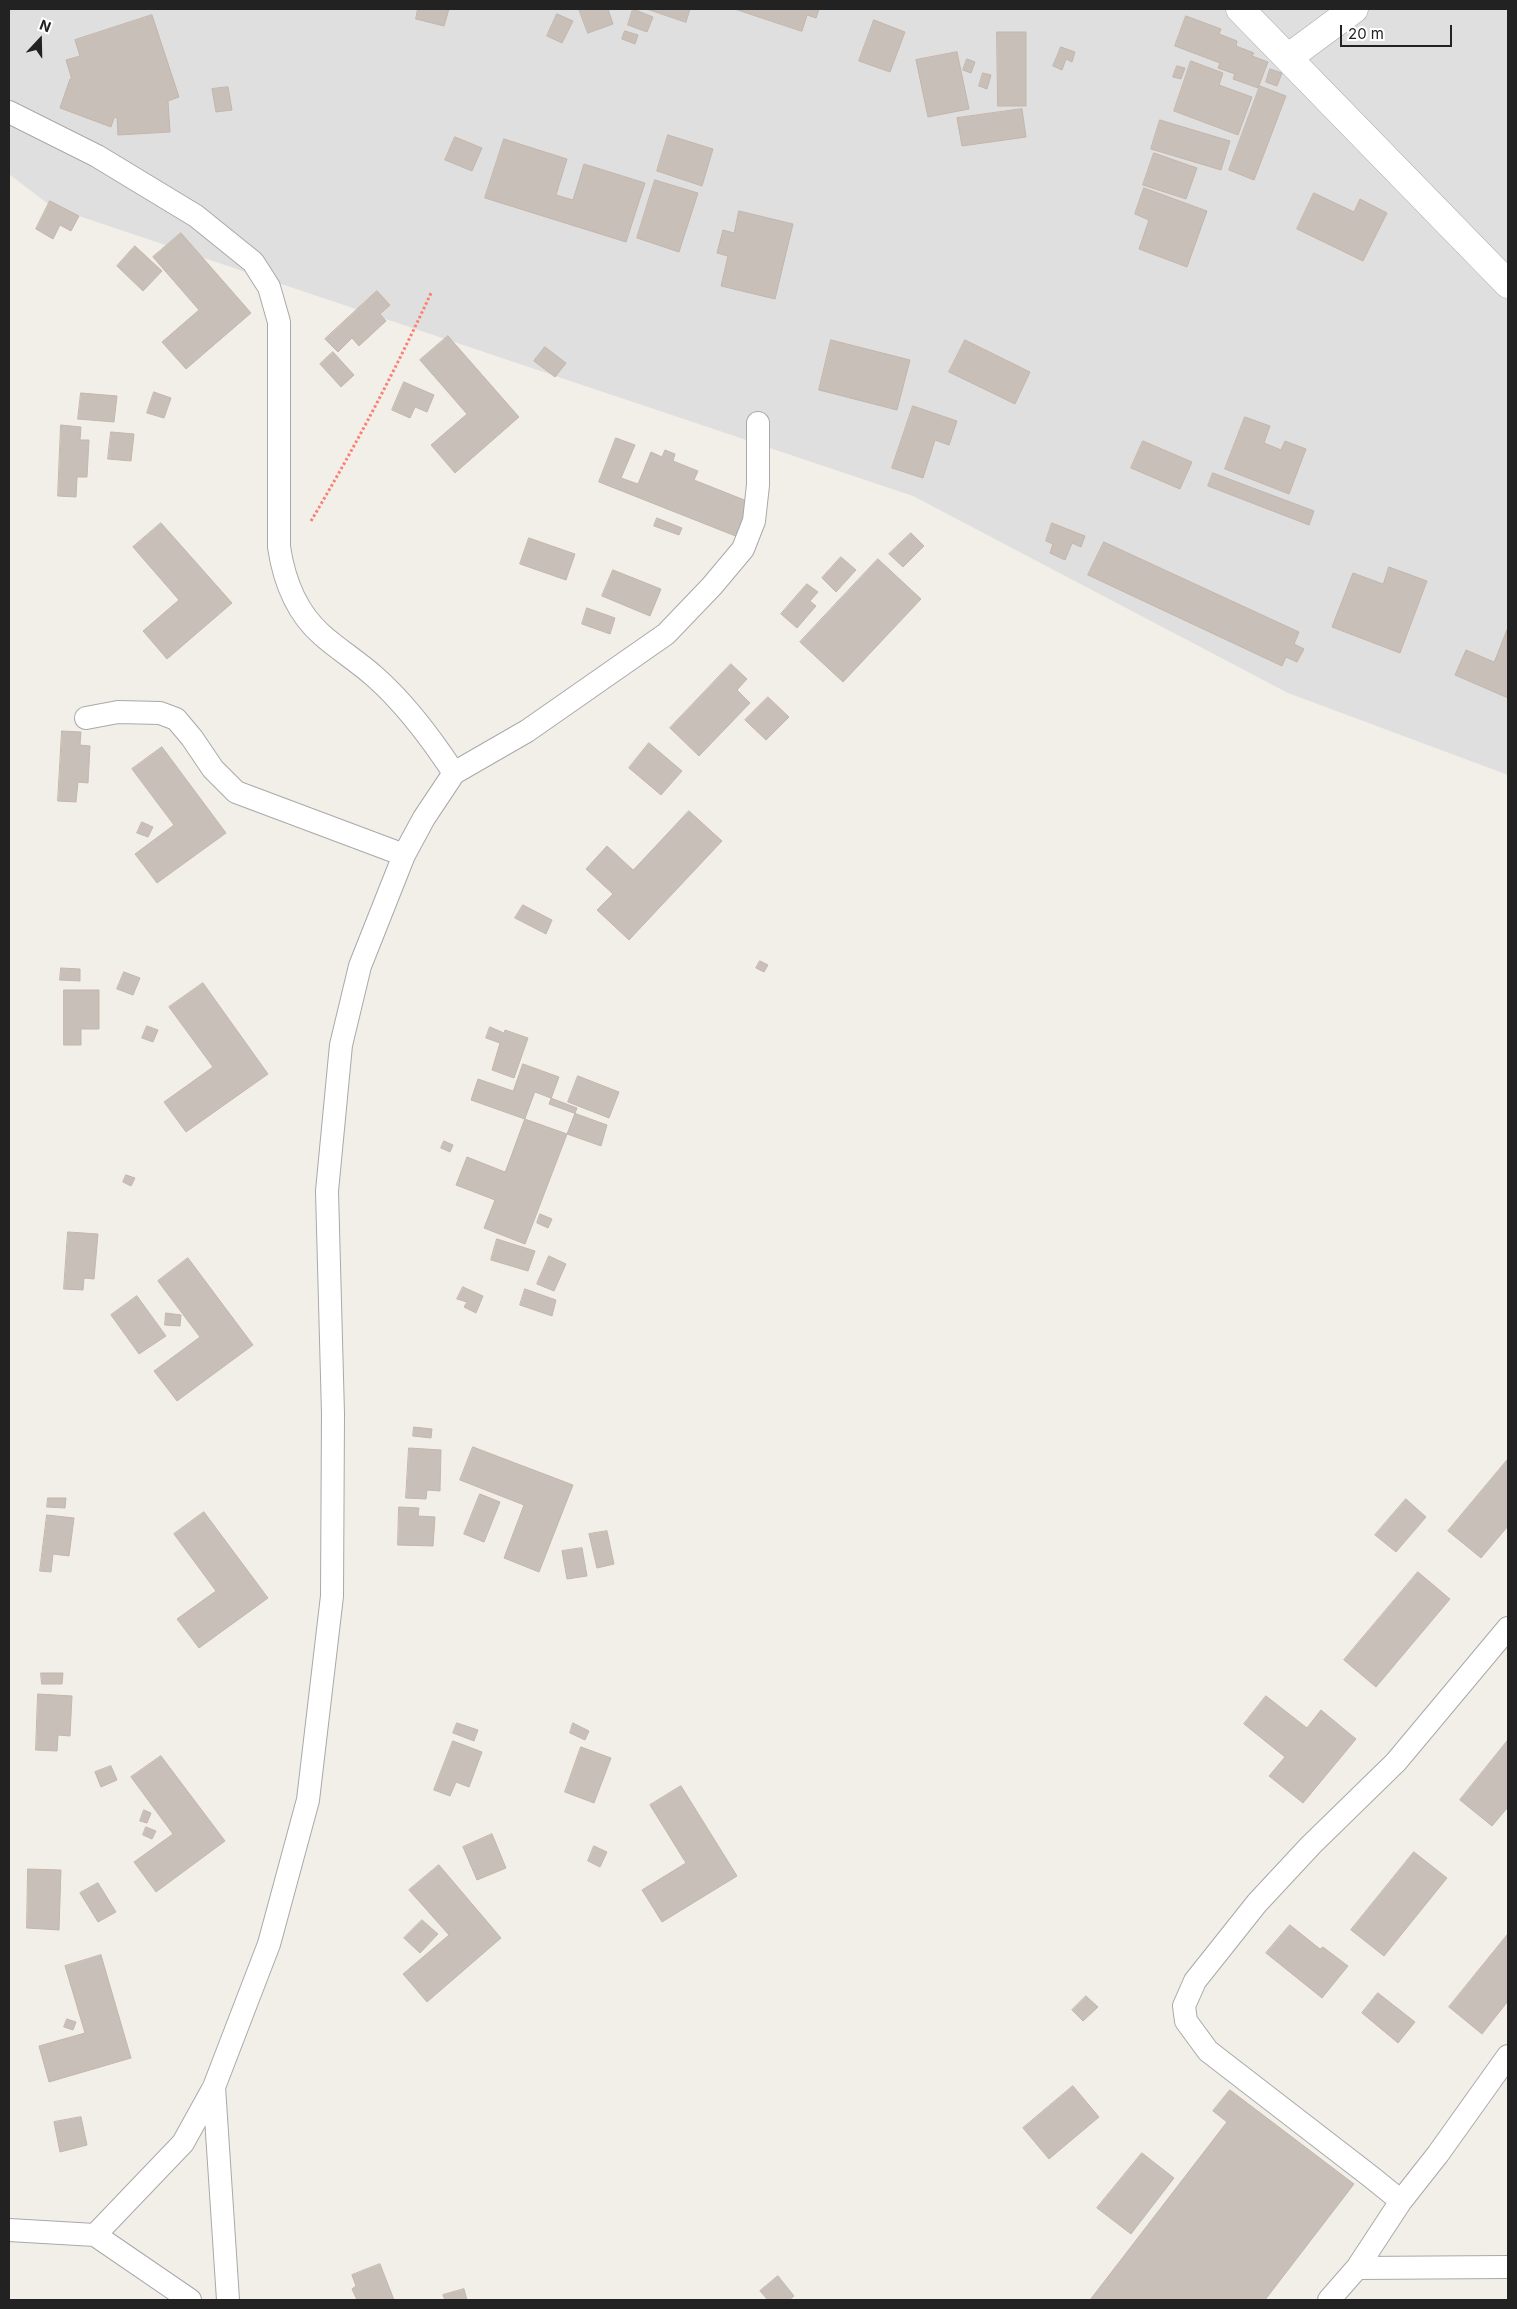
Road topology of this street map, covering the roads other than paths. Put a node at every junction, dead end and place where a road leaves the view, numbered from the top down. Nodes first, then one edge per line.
1 (1240, 9) edge
2 (1354, 9) edge
3 (1289, 57) junction
4 (9, 112) edge
5 (1508, 284) edge
6 (758, 423) dead end
7 (86, 718) dead end
8 (454, 773) junction
9 (404, 855) junction
10 (1508, 1628) edge
11 (1508, 2056) edge
12 (214, 2087) junction
13 (1401, 2201) junction
14 (9, 2230) edge
15 (96, 2234) junction
16 (1508, 2267) edge
17 (1356, 2268) junction
18 (190, 2300) edge
19 (228, 2300) edge
20 (1329, 2300) edge

1 - 3 street
2 - 3 street
3 - 5 street
4 - 8 lane
6 - 8 lane
7 - 9 lane
8 - 9 lane
9 - 12 lane
10 - 13 lane
11 - 13 lane
12 - 15 lane
12 - 19 lane
13 - 17 lane
14 - 15 lane
15 - 18 lane
16 - 17 lane
17 - 20 lane

